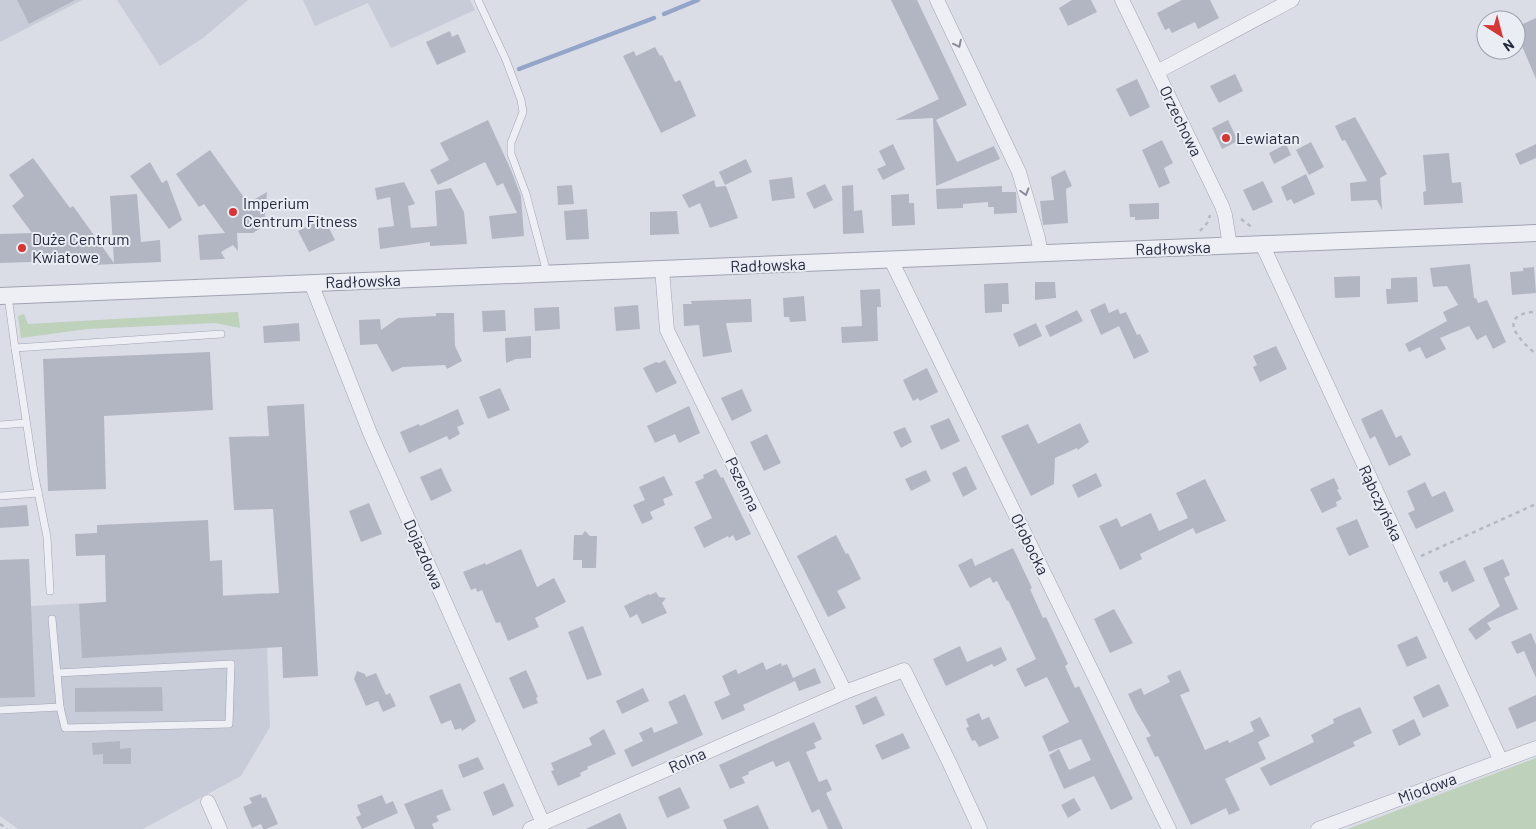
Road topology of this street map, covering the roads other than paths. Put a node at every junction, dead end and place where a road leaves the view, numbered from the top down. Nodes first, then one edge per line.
1 (478, 0) edge
2 (937, 0) edge
3 (1122, 0) edge
4 (1292, 0) edge
5 (1157, 72) junction
6 (1536, 232) edge
7 (1262, 244) junction
8 (1230, 246) junction
9 (1041, 254) junction
10 (891, 260) junction
11 (662, 269) junction
12 (547, 274) junction
13 (311, 283) junction
14 (4, 296) edge
15 (221, 334) dead end
16 (15, 348) junction
17 (26, 423) junction
18 (0, 425) edge
19 (38, 493) junction
20 (0, 496) edge
21 (50, 592) dead end
22 (52, 619) dead end
23 (57, 673) junction
24 (845, 692) junction
25 (60, 707) junction
26 (0, 710) edge
27 (1536, 748) edge
28 (1501, 761) junction
29 (208, 802) dead end
30 (543, 823) junction
31 (220, 829) edge
32 (530, 829) edge
33 (980, 829) edge
34 (1169, 829) edge
35 (1318, 829) edge

1 - 12 lane
2 -> 9 street
3 - 5 street, Orzechowa
4 - 5 street
5 - 8 street, Orzechowa
6 - 7 street, Radłowska
7 - 8 street, Radłowska
7 - 28 street, Rąbczyńska
8 - 9 street, Radłowska
9 - 10 street, Radłowska
10 - 11 street, Radłowska
10 - 34 street, Ołobocka
11 - 12 street, Radłowska
11 - 24 street, Pszenna
12 - 13 street, Radłowska
13 - 14 street, Radłowska
13 - 30 street, Dojazdowa
14 - 16 lane
15 - 16 lane
16 - 17 lane
17 - 18 lane
17 - 19 lane
19 - 20 lane
19 - 21 lane
22 - 23 lane
23 - 25 lane
23 - 25 lane
24 - 30 street, Rolna
24 - 33 street, Rolna
25 - 26 lane
27 - 28 street, Miodowa
28 - 35 street, Miodowa
29 - 31 street
30 - 32 street, Rolna

